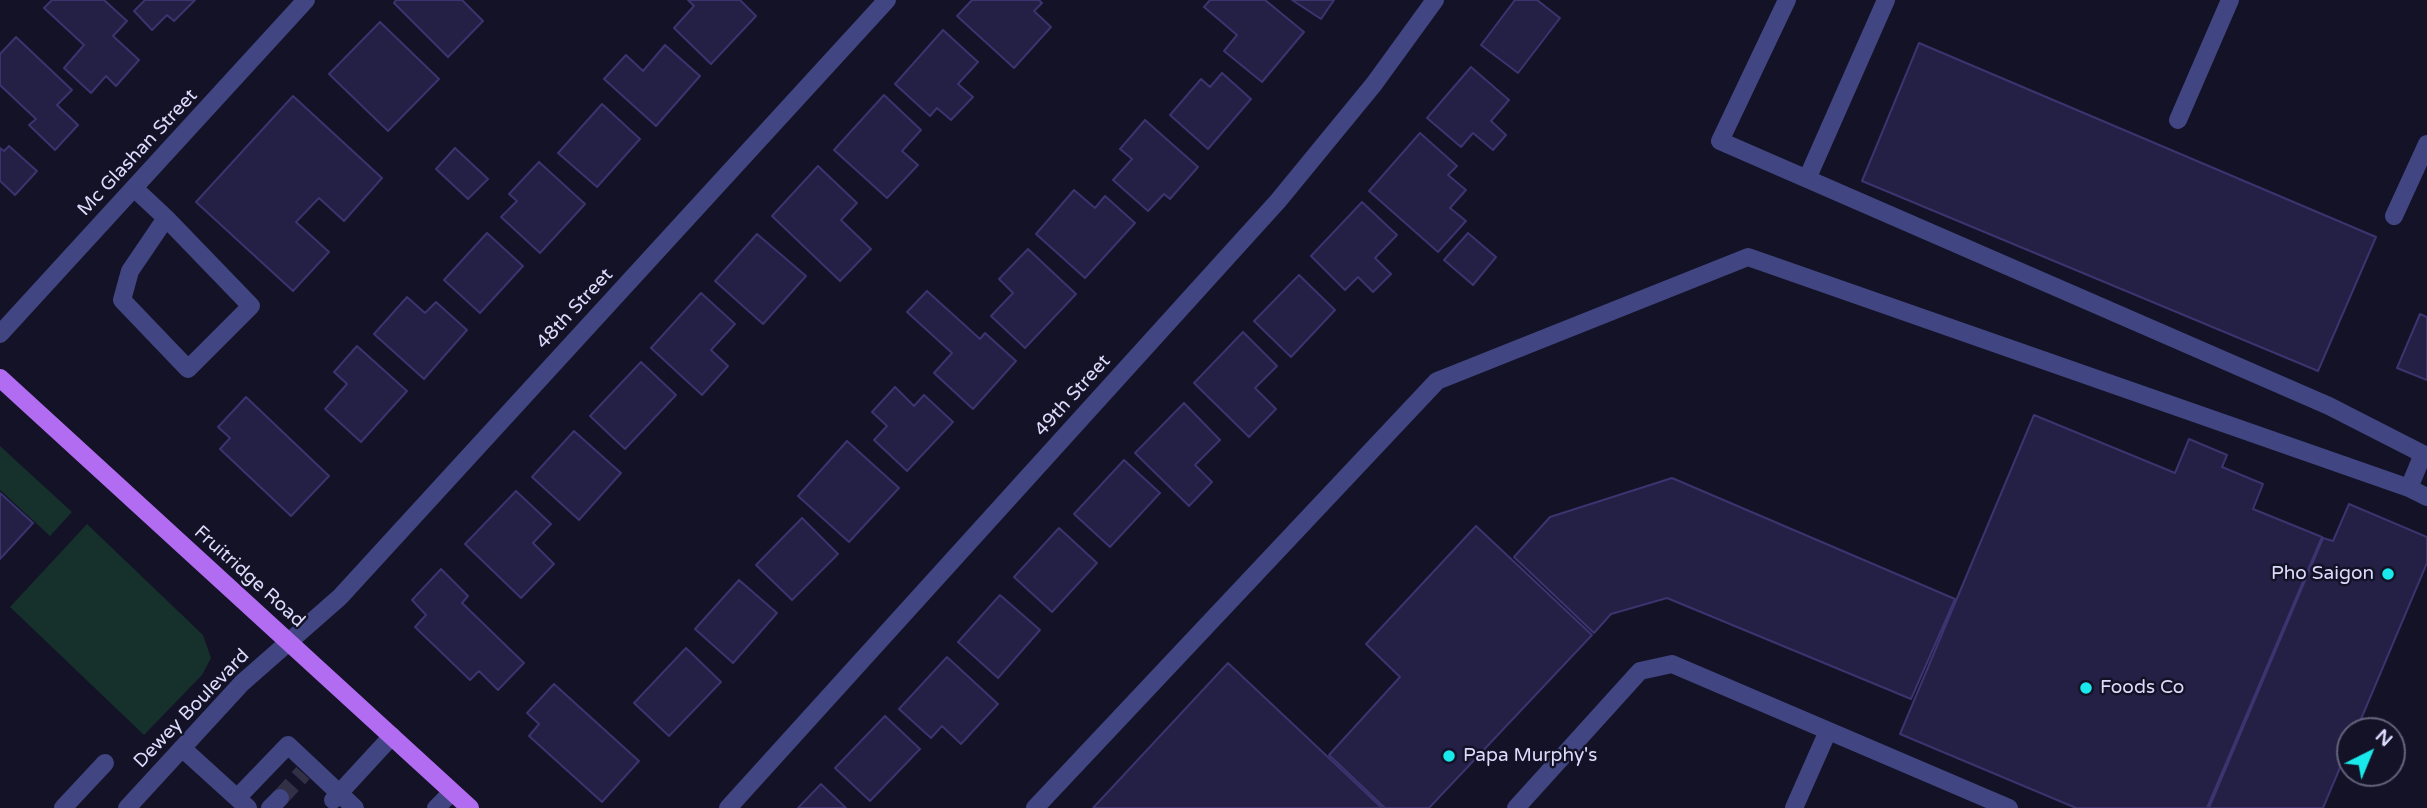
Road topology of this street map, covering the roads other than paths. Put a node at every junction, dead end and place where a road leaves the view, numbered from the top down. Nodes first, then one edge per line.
1 (306, 0) edge
2 (887, 0) edge
3 (1434, 0) edge
4 (1787, 0) edge
5 (1885, 0) edge
6 (2230, 0) edge
7 (2178, 120) dead end
8 (2427, 144) edge
9 (1807, 179) junction
10 (134, 188) junction
11 (2394, 216) dead end
12 (166, 218) junction
13 (0, 334) edge
14 (0, 379) edge
15 (2425, 455) edge
16 (2409, 488) junction
17 (2427, 498) edge
18 (289, 642) junction
19 (1828, 731) junction
20 (392, 736) junction
21 (183, 748) junction
22 (106, 762) dead end
23 (452, 792) junction
24 (336, 797) junction
25 (243, 803) edge
26 (63, 808) edge
27 (127, 808) edge
28 (355, 808) edge
29 (436, 808) edge
30 (470, 808) edge
31 (728, 808) edge
32 (1035, 808) edge
33 (1516, 808) edge
34 (1794, 808) edge
35 (2009, 808) edge

1 - 10 street, Mc Glashan Street
2 - 18 street, 48th Street
3 - 31 street, 49th Street
4 - 9 street
5 - 9 street
6 - 7 street
8 - 11 street
9 - 15 street
10 - 12 street
10 - 13 street, Mc Glashan Street
12 - 12 street
14 - 18 main road, Fruitridge Road
15 - 16 street
16 - 17 street
16 - 32 street
18 - 20 main road, Fruitridge Road
18 - 21 street, Dewey Boulevard
19 - 33 street
19 - 34 street
19 - 35 street
20 - 23 main road, Fruitridge Road
20 - 24 street
21 - 25 street
21 - 27 street, Dewey Boulevard
22 - 26 street
23 - 29 street
23 - 30 main road, Fruitridge Road
24 - 25 street
24 - 28 street

